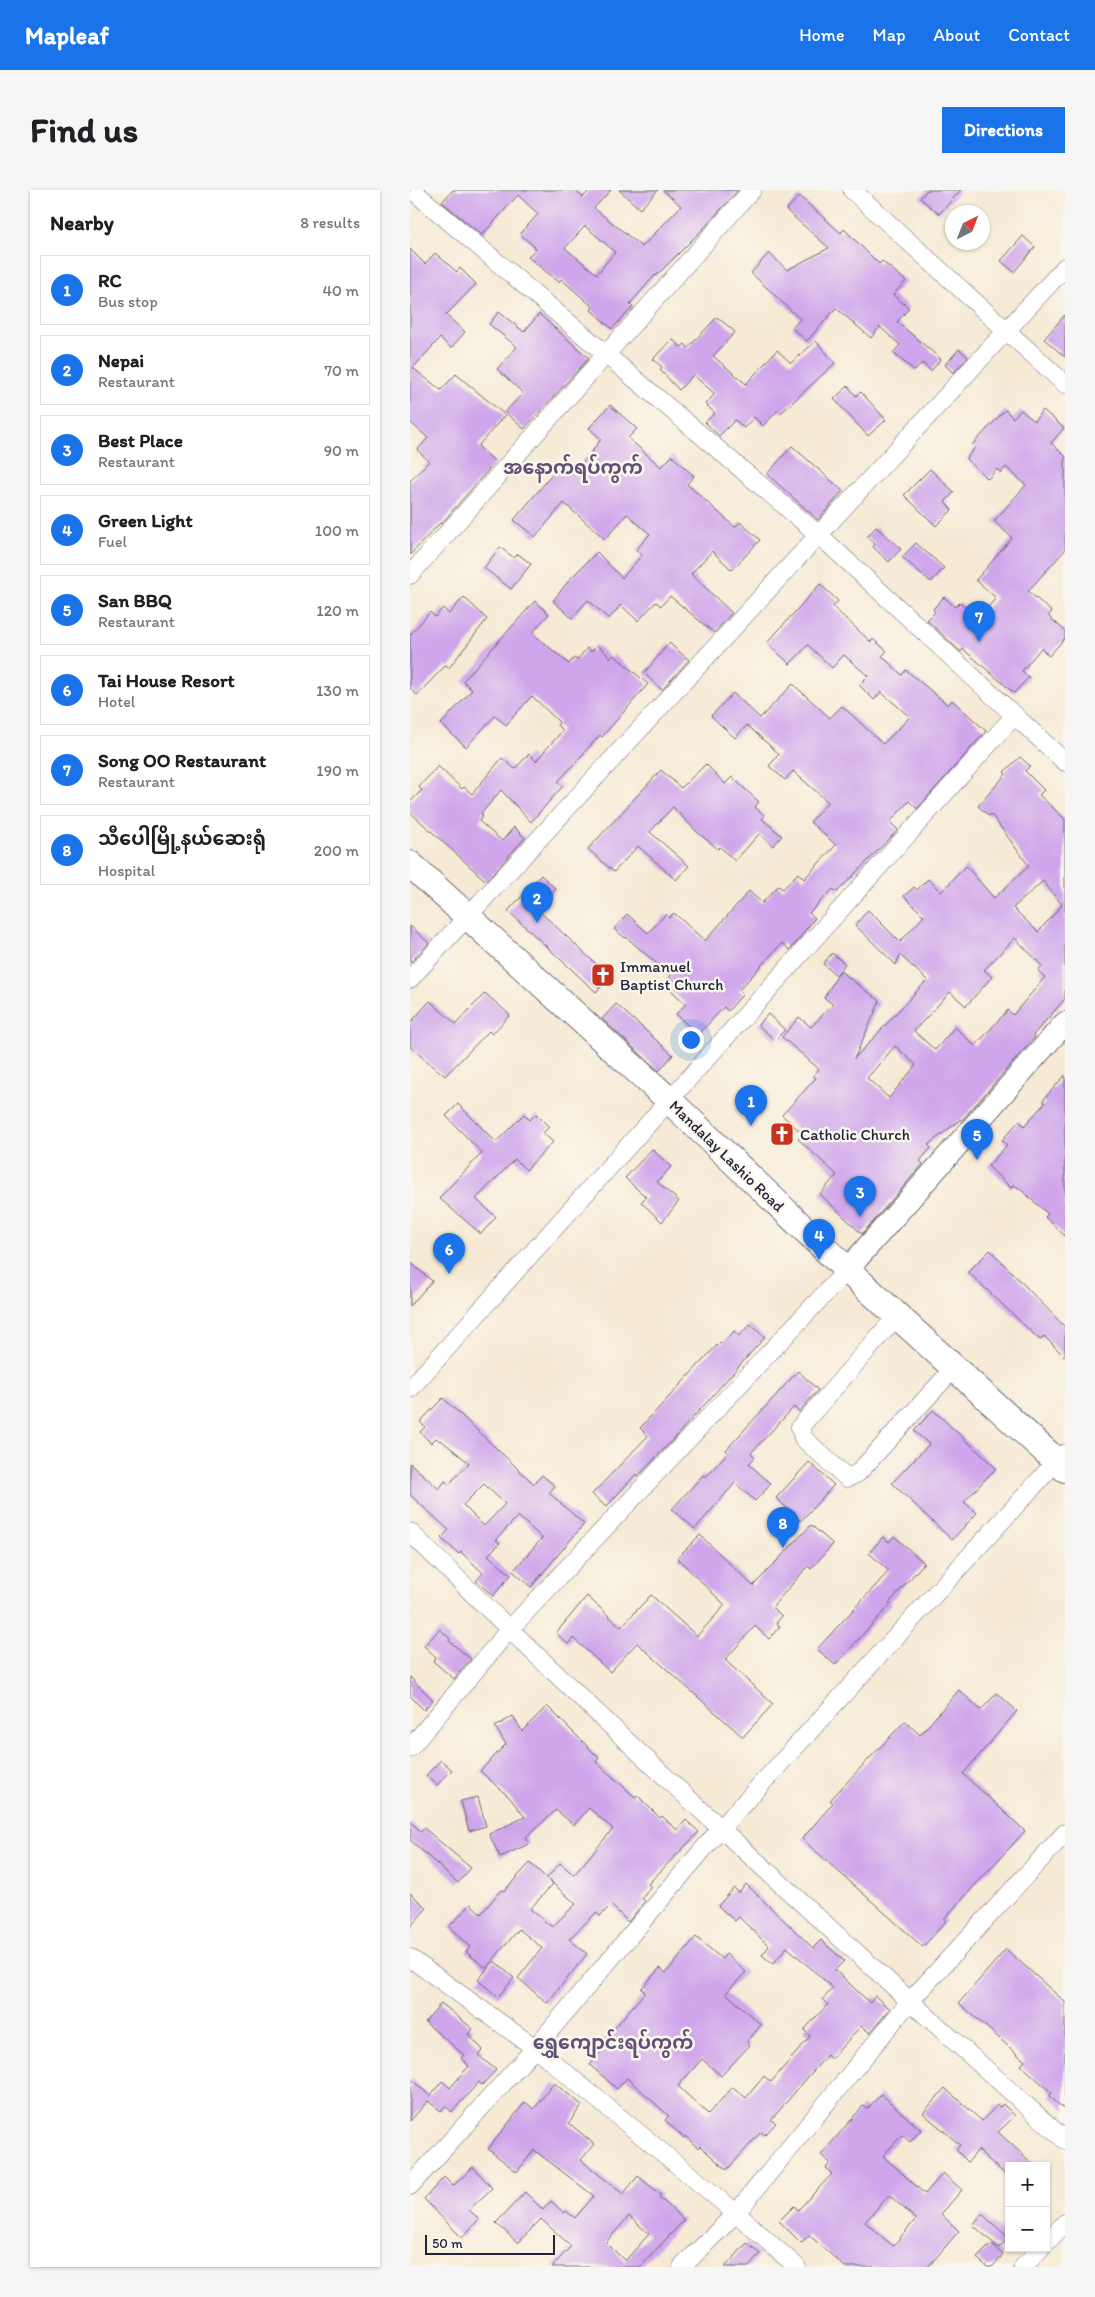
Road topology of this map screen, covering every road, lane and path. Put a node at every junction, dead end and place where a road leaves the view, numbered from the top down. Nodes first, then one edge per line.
1 (752, 190) edge
2 (852, 190) edge
3 (417, 196) edge
4 (1065, 267) edge
5 (1006, 332) junction
6 (605, 354) junction
7 (1065, 384) edge
8 (819, 535) junction
9 (410, 575) edge
10 (1015, 716) junction
11 (1065, 762) edge
12 (410, 864) edge
13 (466, 916) junction
14 (410, 979) edge
15 (1065, 1023) edge
16 (669, 1100) junction
17 (847, 1270) junction
18 (897, 1316) junction
19 (954, 1368) junction
20 (410, 1389) edge
21 (1062, 1460) edge
22 (410, 1532) edge
23 (509, 1630) junction
24 (410, 1748) edge
25 (722, 1827) junction
26 (1065, 1832) edge
27 (410, 1958) edge
28 (910, 2001) junction
29 (535, 2048) junction
30 (1065, 2140) edge
31 (410, 2186) edge
32 (736, 2213) junction
33 (1065, 2223) edge
34 (1050, 2239) edge
35 (1037, 2252) edge
36 (682, 2267) edge
37 (797, 2267) edge
38 (1024, 2267) edge

1 - 6 street
2 - 5 street
3 - 6 street
4 - 5 street
5 - 7 street
5 - 8 street
6 - 8 street
6 - 9 street
8 - 10 street
8 - 13 street
10 - 11 street
10 - 16 street
12 - 13 highway, Mandalay Lashio Road
13 - 14 street
13 - 16 highway, Mandalay Lashio Road
15 - 17 main road
16 - 17 highway, Mandalay Lashio Road
16 - 20 street
17 - 18 highway, Mandalay Lashio Road
17 - 23 street
18 - 19 highway, Mandalay Lashio Road
18 - 19 street
19 - 21 highway, Mandalay Lashio Road
21 - 25 street
22 - 23 street
23 - 24 street
23 - 25 street
25 - 28 street
25 - 29 street
26 - 28 street
27 - 29 street
28 - 30 street
28 - 32 street
29 - 31 street
29 - 32 street
32 - 36 street
32 - 37 street
33 - 34 street
35 - 38 street

